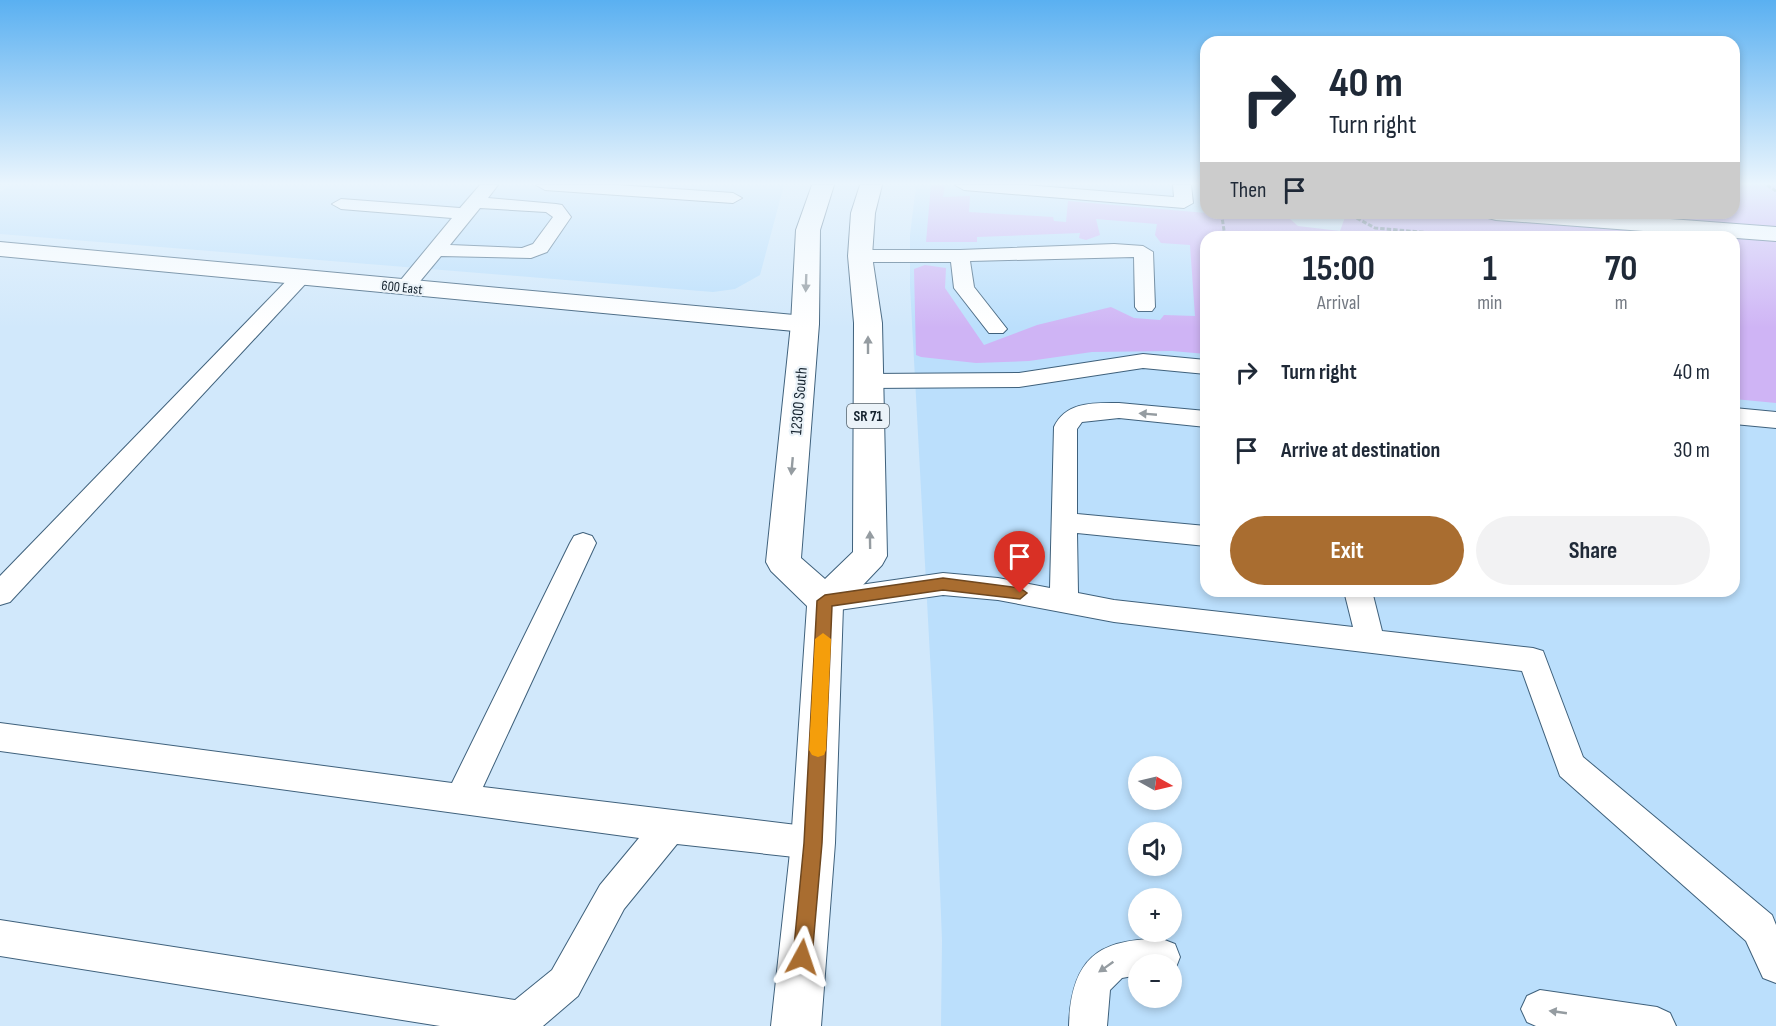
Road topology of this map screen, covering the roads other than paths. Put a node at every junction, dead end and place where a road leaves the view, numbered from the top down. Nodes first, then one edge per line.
1 (450, 233) edge
2 (550, 233) edge
3 (808, 233) edge
4 (862, 233) edge
5 (0, 249) edge
6 (436, 250) junction
7 (860, 256) junction
8 (960, 256) junction
9 (302, 276) junction
10 (405, 287) junction
11 (1145, 307) dead end
12 (805, 324) junction
13 (996, 329) dead end
14 (1200, 366) edge
15 (868, 381) junction
16 (1740, 417) edge
17 (1200, 418) edge
18 (1776, 420) edge
19 (1063, 522) junction
20 (1200, 535) edge
21 (583, 543) dead end
22 (0, 594) edge
23 (1359, 597) edge
24 (825, 601) junction
25 (1064, 601) junction
26 (1370, 641) junction
27 (0, 737) edge
28 (460, 800) junction
29 (670, 827) junction
30 (813, 843) junction
31 (0, 938) edge
32 (1128, 958) edge
33 (1776, 965) edge
34 (1540, 1009) dead end
35 (796, 1026) edge
36 (1088, 1026) edge
37 (1657, 1026) edge

1 - 6 lane
2 - 6 lane
3 -> 12 main road, 12300 South
4 - 7 main road, SR 71
5 - 9 main road, 600 East
6 - 10 lane
7 - 8 lane
15 -> 7 main road, SR 71
8 - 11 lane
8 - 13 lane
9 - 10 main road, 600 East
9 - 22 lane
10 - 12 main road, 600 East
12 -> 24 main road, 12300 South
14 - 15 lane
24 -> 15 main road, SR 71
16 - 18 lane
17 -> 19 lane
19 - 20 lane
19 - 25 lane
21 - 28 lane
23 - 26 lane
24 - 25 lane
24 - 30 main road
25 - 26 lane
26 - 33 lane
27 - 28 lane
28 - 29 lane
29 - 30 lane
29 - 31 lane
30 - 35 main road
32 -> 36 lane
37 -> 34 lane

